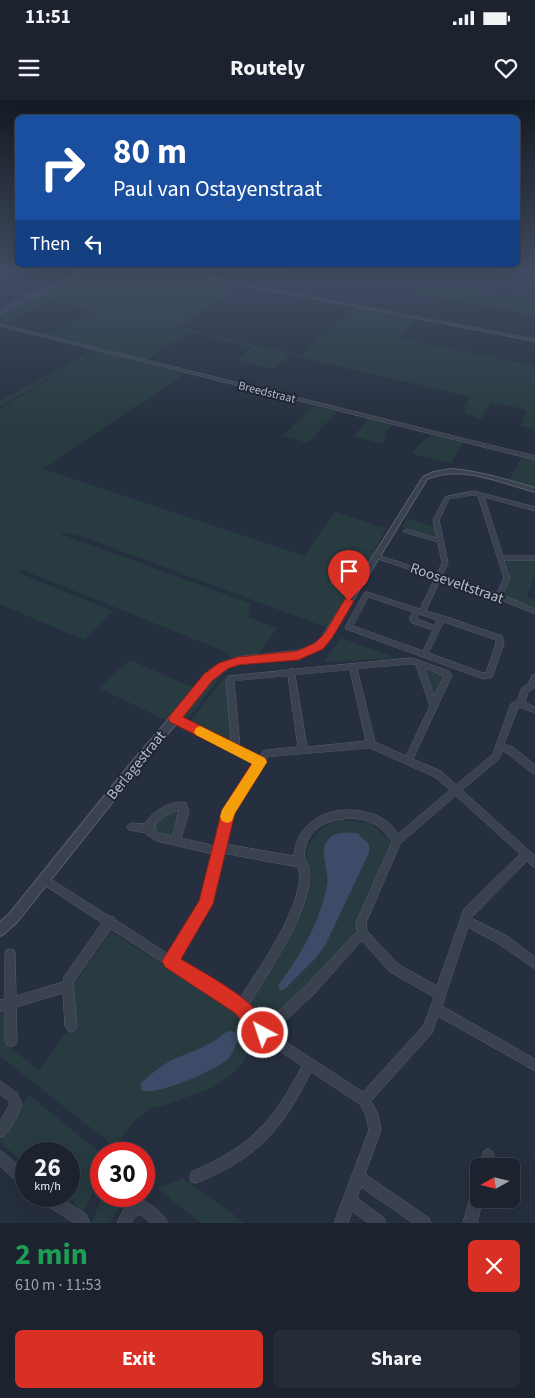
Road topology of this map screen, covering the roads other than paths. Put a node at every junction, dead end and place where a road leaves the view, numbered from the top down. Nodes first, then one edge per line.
1 (443, 322) edge
2 (0, 325) edge
3 (535, 340) edge
4 (535, 458) edge
5 (535, 490) edge
6 (480, 494) junction
7 (535, 509) edge
8 (406, 531) dead end
9 (440, 541) junction
10 (377, 557) junction
11 (501, 558) junction
12 (535, 558) edge
13 (438, 577) junction
14 (499, 596) junction
15 (419, 611) junction
16 (535, 612) edge
17 (442, 618) junction
18 (437, 629) junction
19 (426, 655) junction
20 (419, 663) junction
21 (353, 666) junction
22 (291, 671) junction
23 (535, 677) edge
24 (520, 704) junction
25 (434, 707) junction
26 (535, 710) edge
27 (174, 718) junction
28 (371, 744) junction
29 (500, 746) junction
30 (236, 749) junction
31 (303, 751) junction
32 (408, 761) junction
33 (261, 762) junction
34 (535, 770) edge
35 (457, 790) junction
36 (132, 827) dead end
37 (149, 829) junction
38 (176, 841) junction
39 (397, 841) junction
40 (219, 850) junction
41 (527, 854) junction
42 (299, 862) junction
43 (535, 863) edge
44 (44, 880) junction
45 (465, 920) junction
46 (110, 921) junction
47 (0, 930) edge
48 (362, 933) junction
49 (10, 954) dead end
50 (170, 961) junction
51 (535, 964) edge
52 (68, 986) junction
53 (440, 994) junction
54 (5, 1004) edge
55 (241, 1007) junction
56 (435, 1008) junction
57 (71, 1026) dead end
58 (263, 1033) junction
59 (11, 1041) dead end
60 (309, 1064) junction
61 (535, 1066) edge
62 (0, 1087) edge
63 (364, 1100) junction
64 (0, 1132) edge
65 (0, 1158) edge
66 (15, 1171) edge
67 (196, 1176) dead end
68 (358, 1177) junction
69 (349, 1202) junction
70 (62, 1207) edge
71 (474, 1208) edge
72 (83, 1223) edge
73 (124, 1223) edge
74 (161, 1223) edge
75 (342, 1223) edge
76 (379, 1223) edge
77 (424, 1223) edge
78 (470, 1223) edge

1 - 3 street
2 - 4 street, Breedstraat
5 - 10 street, Berlagestraat
6 - 7 street
6 - 9 street
6 - 11 street
8 - 9 street
9 - 13 street
10 - 13 street, Rooseveltstraat
10 - 27 street, Berlagestraat
11 - 12 street
11 - 14 street
13 - 14 street, Rooseveltstraat
13 - 15 street
14 - 16 street, Rooseveltstraat
15 - 17 street
15 - 18 street
15 - 19 street
17 - 18 street
17 - 19 street
18 - 19 street
20 - 21 street
20 - 25 street
20 - 25 street
21 - 22 street
21 - 28 street
22 - 30 street
22 - 31 street
23 - 24 street
24 - 26 street
24 - 29 street
25 - 32 street
27 - 30 street
27 - 44 street, Berlagestraat
28 - 31 street
28 - 32 street
29 - 34 street
29 - 35 street
30 - 33 street
31 - 33 street
32 - 35 street
33 - 40 street
35 - 39 street
35 - 41 street
36 - 37 street
37 - 38 street
37 - 38 street
38 - 40 street
39 - 42 street
39 - 48 street
40 - 42 street
40 - 50 street
41 - 43 street
41 - 45 street
42 - 55 street
44 - 46 street
44 - 47 street, Berlagestraat
45 - 51 street
45 - 53 street
46 - 50 street
46 - 52 street
48 - 53 street
48 - 58 street
49 - 54 street
50 - 55 street
52 - 54 street
52 - 57 street
53 - 56 street
54 - 59 street
55 - 58 street
56 - 61 street
56 - 63 street
58 - 60 street
60 - 63 street
60 - 67 street
62 - 64 street
63 - 68 street
65 - 66 street
68 - 69 street
68 - 77 street
69 - 75 street
69 - 76 street
70 - 72 street
71 - 78 street
73 - 74 street

